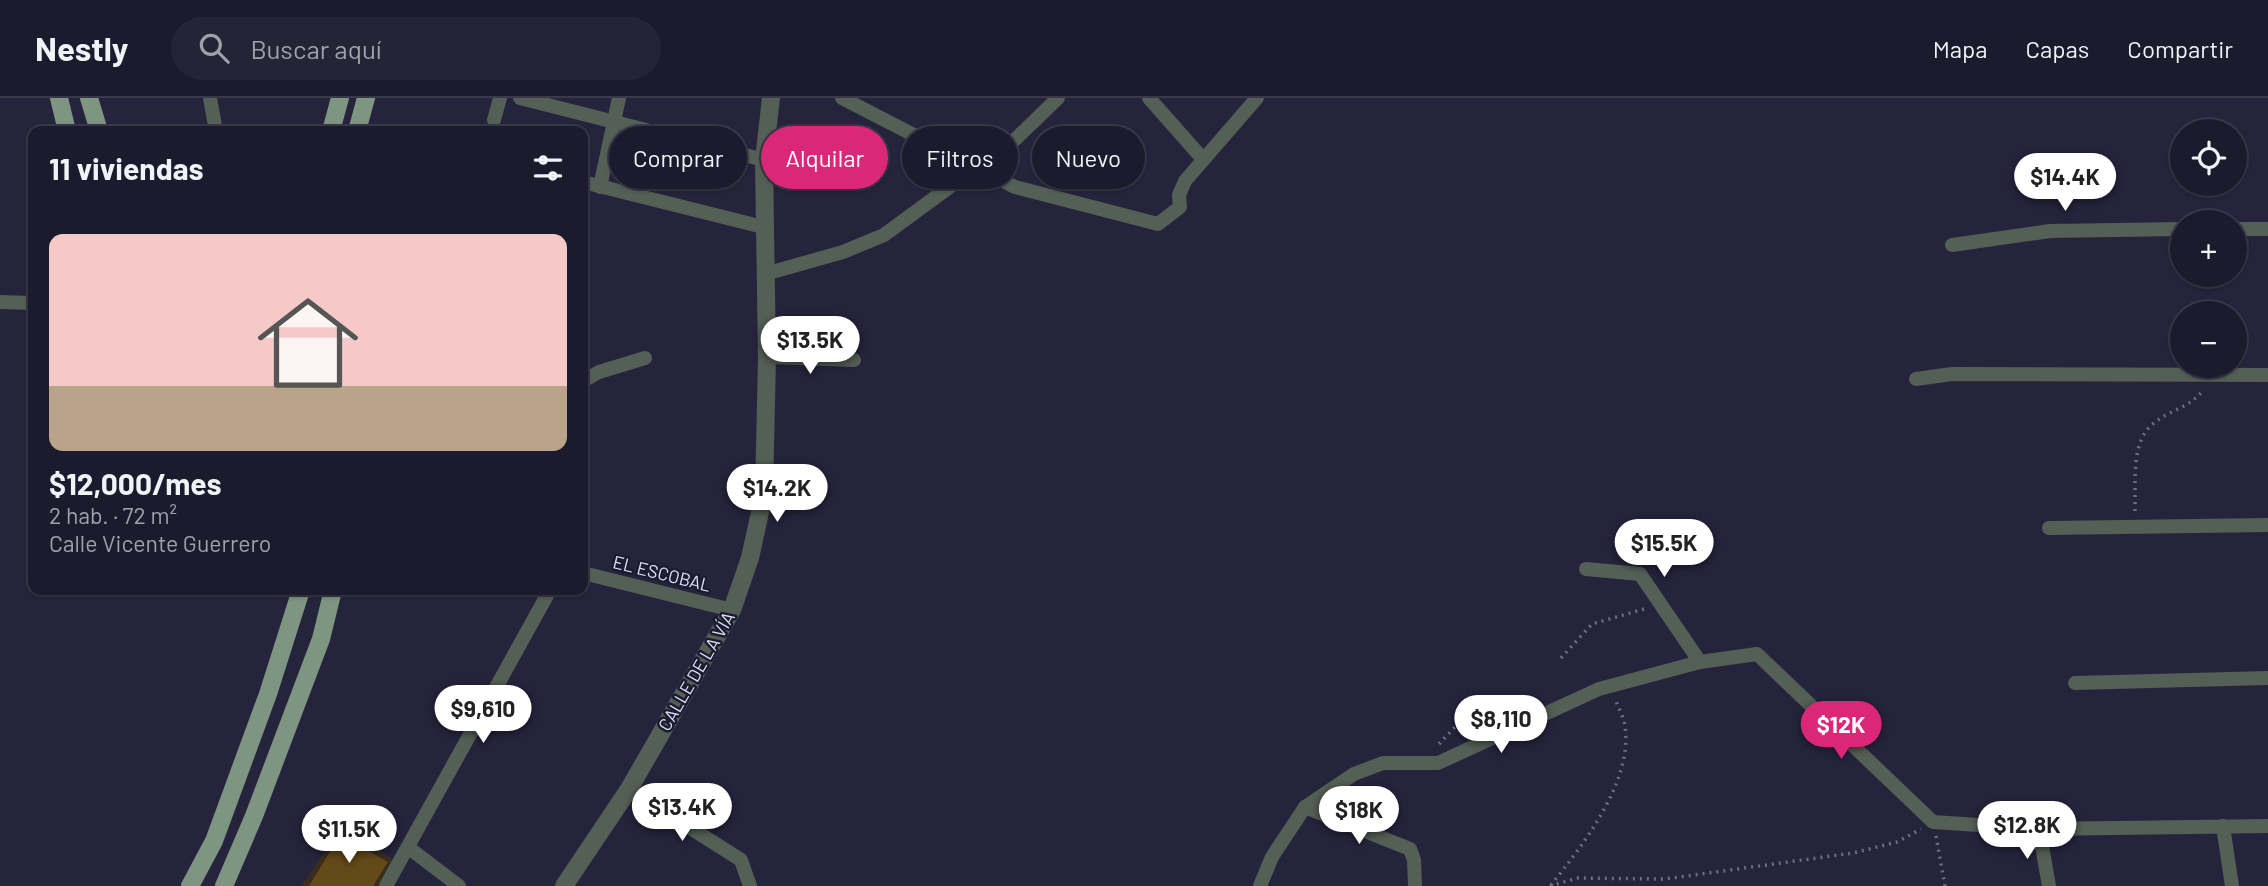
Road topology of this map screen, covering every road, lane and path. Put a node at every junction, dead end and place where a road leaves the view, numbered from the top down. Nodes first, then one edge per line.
1 (59, 98) edge
2 (89, 98) edge
3 (210, 98) edge
4 (340, 98) edge
5 (366, 98) edge
6 (500, 98) edge
7 (520, 98) edge
8 (619, 98) edge
9 (771, 98) edge
10 (842, 98) edge
11 (1058, 98) edge
12 (1149, 98) edge
13 (1257, 98) edge
14 (494, 120) dead end
15 (614, 122) junction
16 (66, 126) edge
17 (97, 126) edge
18 (215, 126) edge
19 (332, 126) edge
20 (358, 126) edge
21 (768, 126) edge
22 (902, 128) edge
23 (1018, 137) edge
24 (1202, 158) junction
25 (761, 159) edge
26 (588, 183) edge
27 (600, 187) junction
28 (1018, 188) edge
29 (763, 189) edge
30 (947, 189) edge
31 (762, 227) junction
32 (2170, 229) edge
33 (2247, 229) edge
34 (2268, 229) edge
35 (1952, 246) dead end
36 (765, 274) junction
37 (2, 302) edge
38 (28, 303) edge
39 (767, 357) junction
40 (645, 358) dead end
41 (854, 360) dead end
42 (2170, 375) edge
43 (2247, 375) edge
44 (2268, 375) edge
45 (588, 378) edge
46 (2212, 378) edge
47 (1916, 379) dead end
48 (2268, 525) edge
49 (2134, 527) junction
50 (2049, 528) dead end
51 (1586, 569) dead end
52 (588, 574) edge
53 (299, 595) edge
54 (332, 595) edge
55 (547, 595) edge
56 (1660, 605) junction
57 (732, 610) junction
58 (1562, 658) dead end
59 (1700, 662) junction
60 (2268, 678) edge
61 (2075, 683) dead end
62 (1610, 686) junction
63 (1469, 712) dead end
64 (1420, 763) junction
65 (629, 789) junction
66 (1305, 807) junction
67 (1933, 822) junction
68 (2223, 826) junction
69 (2268, 826) edge
70 (2039, 829) junction
71 (409, 848) junction
72 (190, 886) edge
73 (224, 886) edge
74 (386, 886) edge
75 (459, 886) edge
76 (564, 886) edge
77 (750, 886) edge
78 (1260, 886) edge
79 (1415, 886) edge
80 (1550, 886) edge
81 (1945, 886) edge
82 (2049, 886) edge
83 (2232, 886) edge

1 - 16 main road
2 - 17 main road
3 - 18 street
4 - 19 main road
5 - 20 main road
6 - 14 street
7 - 15 street
8 - 15 street
9 - 21 street, CALLE DE LA VÍA
10 - 22 street
11 - 23 street
12 - 24 street
13 - 24 street
15 - 25 street
15 - 27 street
24 - 28 street
26 - 27 street
27 - 31 street
29 - 31 street, CALLE DE LA VÍA
30 - 36 street
31 - 36 street, CALLE DE LA VÍA
32 - 35 street
33 - 34 street
36 - 39 street, CALLE DE LA VÍA
37 - 38 street
39 - 41 street
39 - 57 street, CALLE DE LA VÍA
40 - 45 street
42 - 47 street
43 - 44 street
46 - 49 path
48 - 49 street
49 - 50 street
51 - 56 street
52 - 57 street, EL ESCOBAL
53 - 72 main road
54 - 73 main road
55 - 71 street
56 - 58 path
56 - 59 street
57 - 65 street, CALLE DE LA VÍA
59 - 62 street
59 - 67 street
60 - 61 street
62 - 64 street
62 - 80 path
63 - 64 path
64 - 66 street
65 - 76 street, CALLE DE LA VÍA
65 - 77 street
66 - 78 street
66 - 79 street
67 - 70 street
67 - 80 path
67 - 81 path
68 - 69 street
68 - 70 street
68 - 83 street
70 - 82 street
71 - 74 street
71 - 75 street

